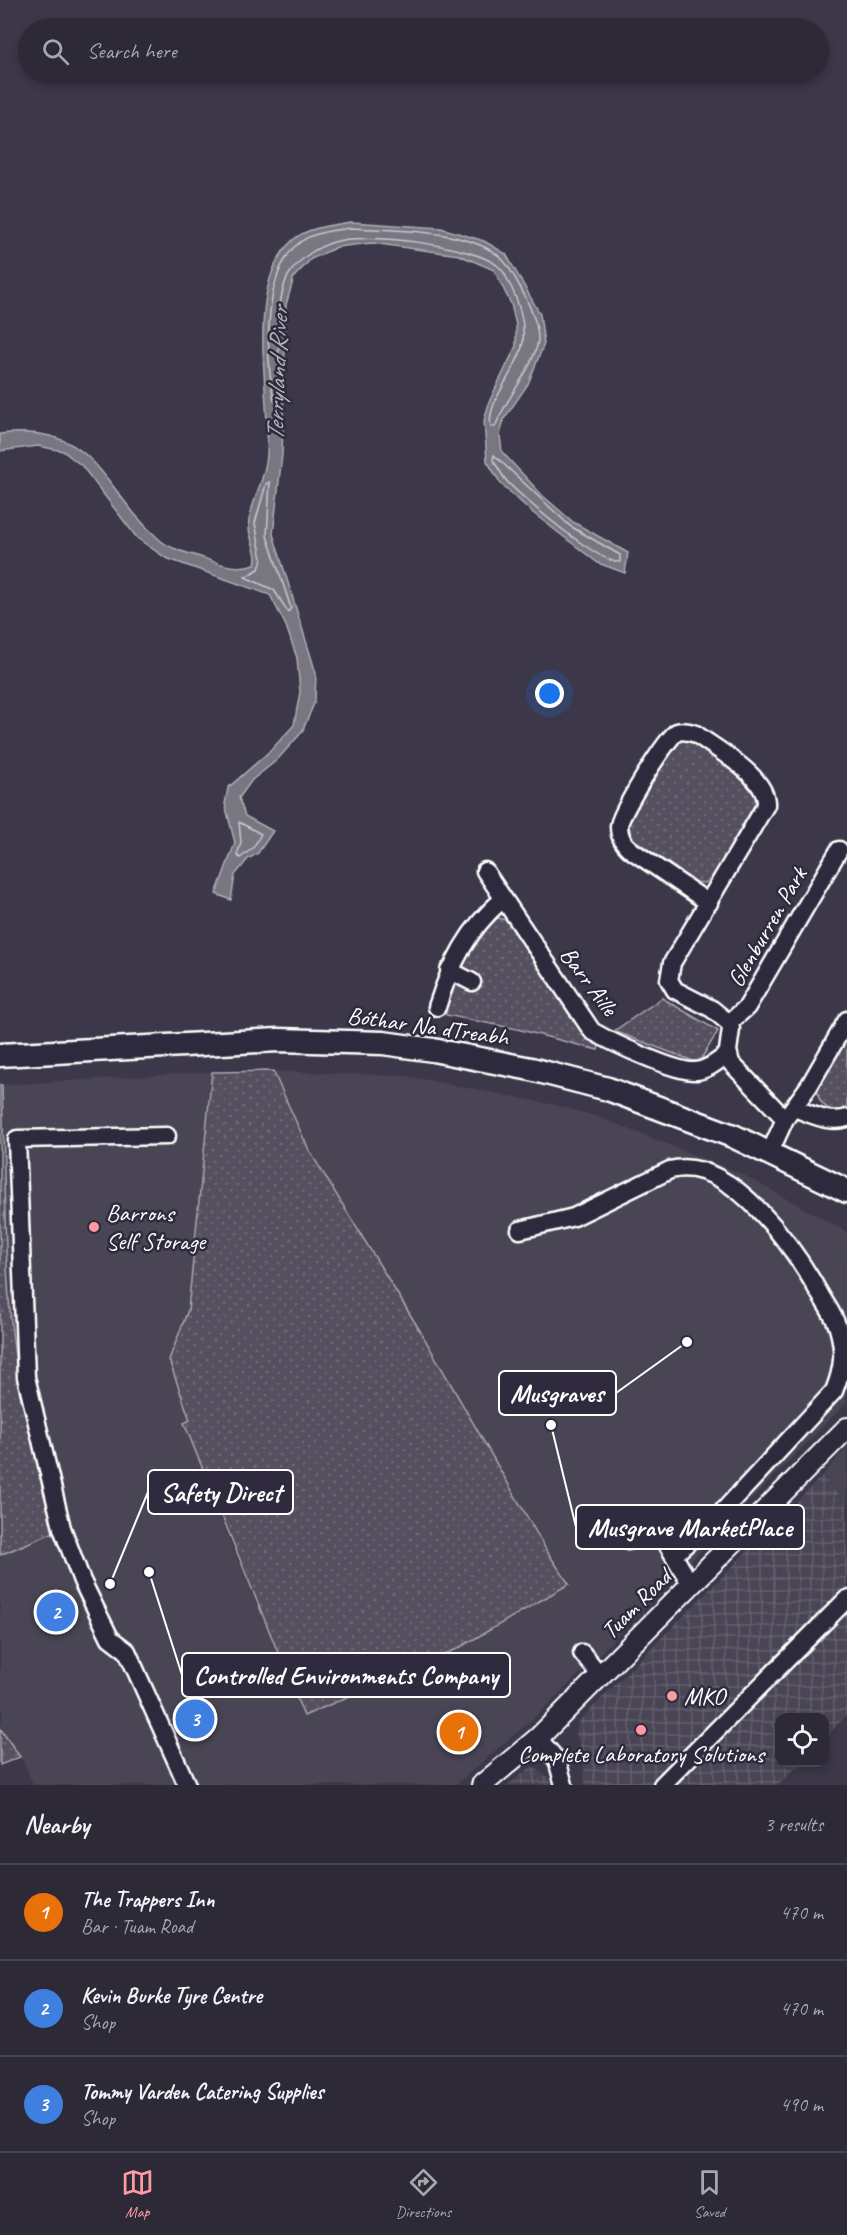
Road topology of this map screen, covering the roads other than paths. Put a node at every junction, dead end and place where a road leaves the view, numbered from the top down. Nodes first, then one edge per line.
1 (839, 850) dead end
2 (485, 871) dead end
3 (503, 898) junction
4 (708, 903) junction
5 (449, 970) junction
6 (472, 982) dead end
7 (437, 1007) dead end
8 (847, 1020) edge
9 (729, 1023) junction
10 (728, 1054) junction
11 (0, 1055) edge
12 (789, 1113) junction
13 (847, 1118) edge
14 (167, 1136) dead end
15 (770, 1152) junction
16 (837, 1187) edge
17 (847, 1202) edge
18 (520, 1230) dead end
19 (847, 1428) edge
20 (628, 1541) dead end
21 (674, 1555) junction
22 (691, 1585) junction
23 (847, 1599) edge
24 (582, 1653) dead end
25 (602, 1676) junction
26 (538, 1738) junction
27 (187, 1785) edge
28 (482, 1785) edge
29 (564, 1785) edge
30 (662, 1785) edge

1 - 9 street, Glenburren Park
2 - 3 street, Barr Aille
3 - 5 street
3 - 10 street, Barr Aille
4 - 4 street, Glenburren Park
4 - 9 street, Glenburren Park
5 - 6 street
5 - 7 street
8 - 12 street
9 - 10 street, Glenburren Park
10 - 12 street
11 - 15 highway, Bóthar Na dTreabh
12 - 13 street
12 - 15 street
14 - 27 street
15 - 16 highway, Bóthar Na dTreabh
16 - 17 highway, Bóthar Na dTreabh
18 - 21 street
19 - 22 main road, Tuam Road
20 - 21 street
21 - 22 street
22 - 25 main road, Tuam Road
23 - 30 street
24 - 25 street
25 - 26 main road, Tuam Road
26 - 28 main road, Tuam Road
26 - 29 street

